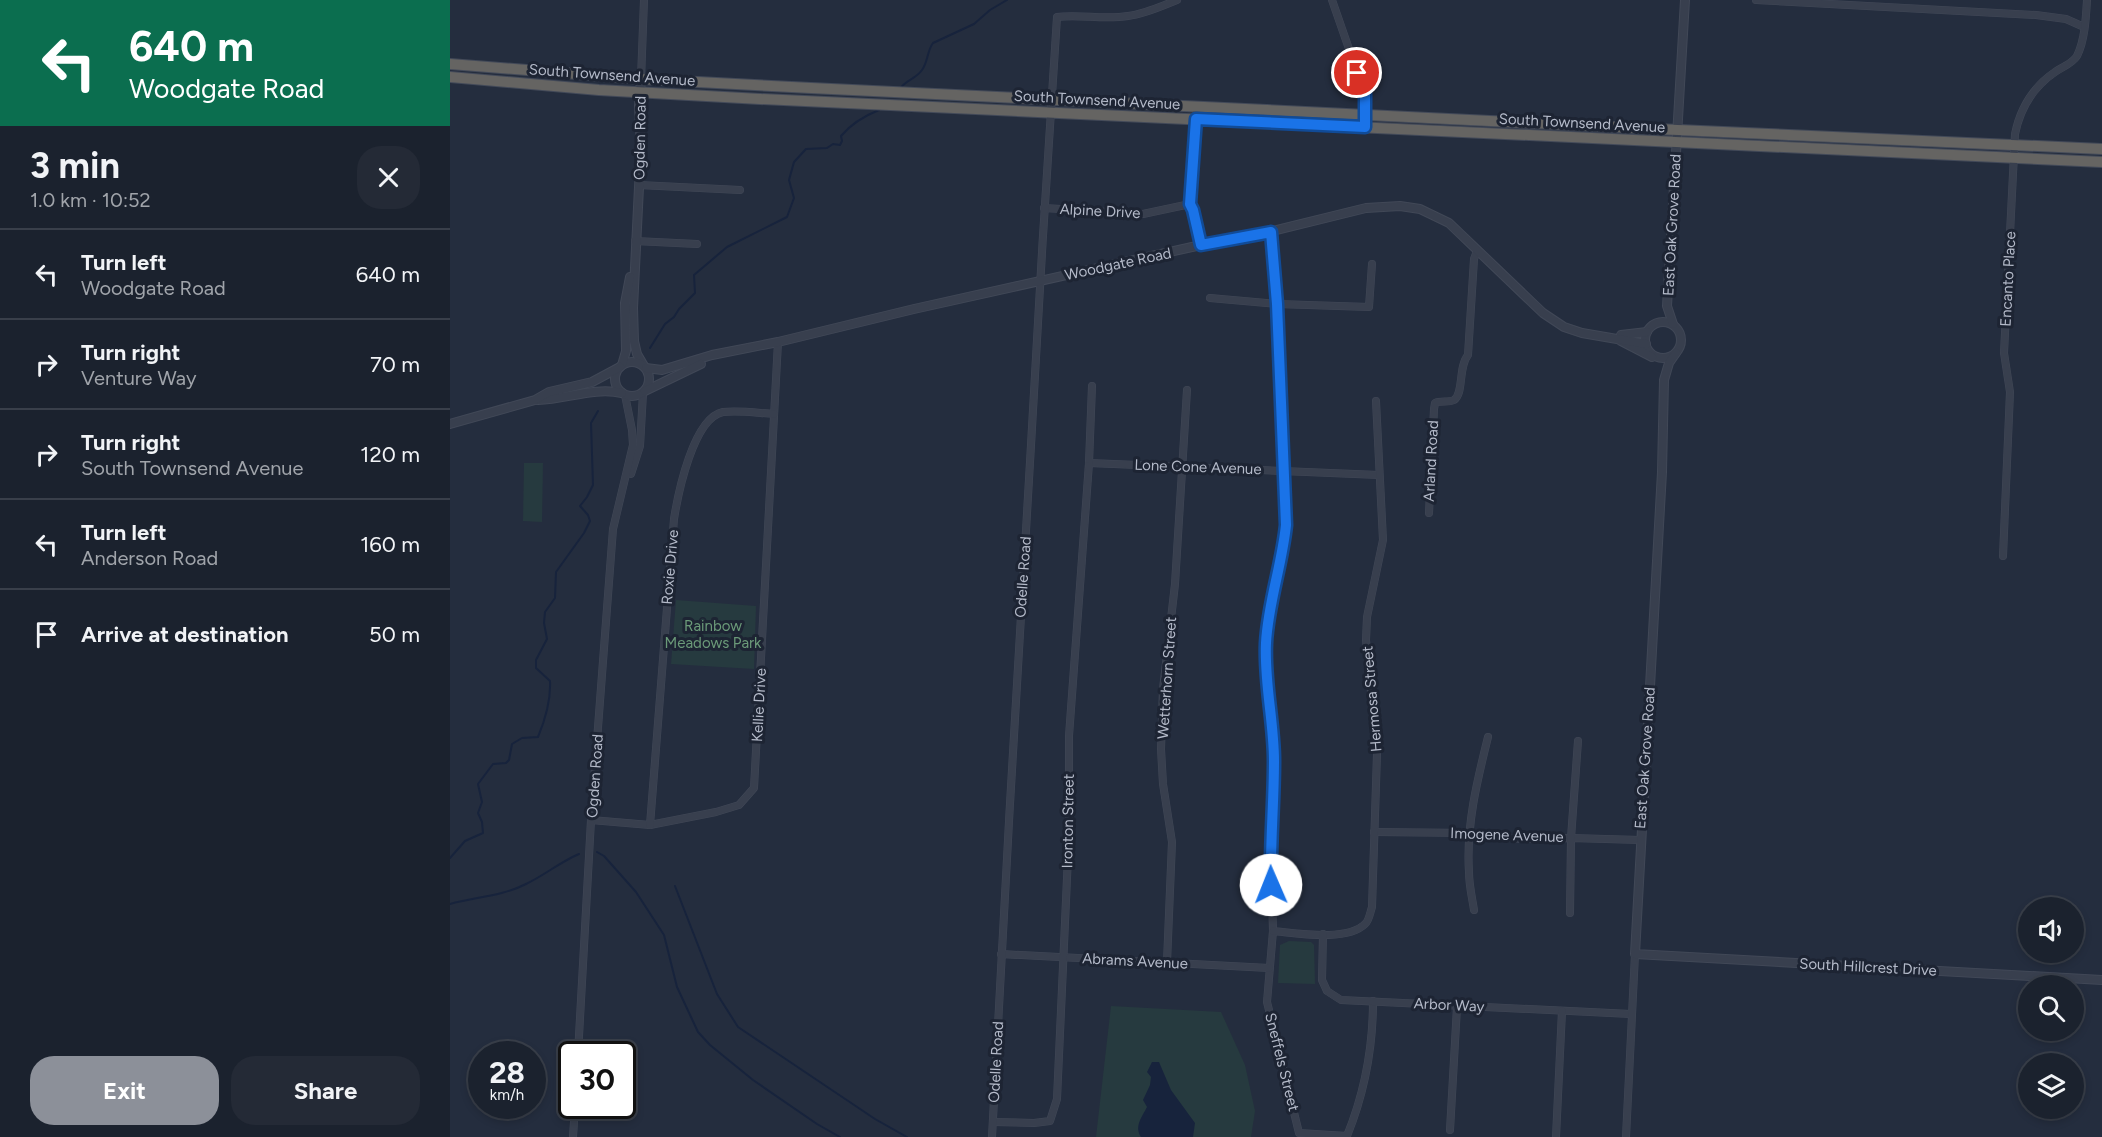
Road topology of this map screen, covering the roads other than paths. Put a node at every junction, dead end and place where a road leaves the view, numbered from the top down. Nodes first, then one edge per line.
1 (644, 0) edge
2 (1178, 0) edge
3 (1332, 0) edge
4 (1685, 0) edge
5 (1756, 0) edge
6 (2087, 0) edge
7 (2084, 27) junction
8 (450, 64) edge
9 (450, 77) edge
10 (641, 80) junction
11 (640, 92) junction
12 (1051, 99) junction
13 (1197, 107) junction
14 (1050, 113) junction
15 (1365, 115) junction
16 (1196, 119) junction
17 (1365, 127) junction
18 (1678, 130) junction
19 (1677, 142) junction
20 (2013, 144) junction
21 (2102, 149) edge
22 (2013, 159) junction
23 (2102, 162) edge
24 (639, 185) junction
25 (740, 190) dead end
26 (1190, 204) junction
27 (1044, 208) junction
28 (1271, 232) junction
29 (636, 241) junction
30 (697, 244) dead end
31 (1201, 245) junction
32 (1478, 251) junction
33 (1372, 264) dead end
34 (1039, 281) junction
35 (1210, 298) dead end
36 (1277, 304) junction
37 (1667, 306) junction
38 (1658, 322) junction
39 (1673, 324) junction
40 (1647, 332) junction
41 (1609, 336) junction
42 (1619, 339) junction
43 (778, 342) junction
44 (1646, 344) junction
45 (729, 352) junction
46 (1676, 353) junction
47 (1659, 360) junction
48 (621, 366) junction
49 (645, 367) junction
50 (1664, 380) junction
51 (1092, 386) dead end
52 (1187, 390) dead end
53 (644, 392) junction
54 (623, 394) junction
55 (535, 400) junction
56 (1376, 401) dead end
57 (774, 414) junction
58 (450, 424) edge
59 (1089, 463) junction
60 (1182, 465) junction
61 (1284, 470) junction
62 (1379, 475) junction
63 (620, 498) junction
64 (1429, 513) dead end
65 (2003, 556) dead end
66 (1488, 737) dead end
67 (1578, 741) dead end
68 (591, 820) junction
69 (650, 825) junction
70 (1374, 832) junction
71 (1470, 833) junction
72 (1571, 838) junction
73 (1640, 840) junction
74 (1474, 910) dead end
75 (1570, 913) dead end
76 (1273, 931) junction
77 (1323, 934) junction
78 (1001, 954) junction
79 (1635, 954) junction
80 (1065, 958) junction
81 (1167, 962) junction
82 (1269, 968) junction
83 (2102, 980) edge
84 (1374, 1001) junction
85 (1457, 1006) junction
86 (1562, 1011) junction
87 (1631, 1014) junction
88 (579, 1041) edge
89 (574, 1119) edge
90 (993, 1122) junction
91 (1450, 1130) dead end
92 (573, 1137) edge
93 (992, 1137) edge
94 (1556, 1137) edge
95 (1626, 1137) edge

1 - 10 street, Ogden Road
2 - 12 street, Odelle Road
3 - 15 street
4 - 18 street, East Oak Grove Road
5 - 7 street
6 - 7 street, Encanto Place
7 - 20 street, Encanto Place
8 - 10 highway, South Townsend Avenue
9 - 11 highway, South Townsend Avenue
10 - 11 street, Ogden Road
10 - 12 highway, South Townsend Avenue
11 - 14 highway, South Townsend Avenue
11 - 24 street, Ogden Road
12 - 13 highway, South Townsend Avenue
12 - 14 street, Odelle Road
13 - 15 highway, South Townsend Avenue
13 - 16 street
14 - 16 highway, South Townsend Avenue
14 - 27 street, Odelle Road
15 - 17 street
15 - 18 highway, South Townsend Avenue
16 - 17 highway, South Townsend Avenue
16 - 26 street
17 - 19 highway, South Townsend Avenue
18 - 19 street, East Oak Grove Road
18 - 20 highway, South Townsend Avenue
19 - 22 highway, South Townsend Avenue
19 - 37 street, East Oak Grove Road
20 - 21 highway, South Townsend Avenue
20 - 22 street, Encanto Place
22 - 23 highway, South Townsend Avenue
22 - 65 street, Encanto Place
24 - 25 street
24 - 29 street, Ogden Road
26 - 27 street, Alpine Drive
26 - 31 street
27 - 34 street, Odelle Road
28 - 31 street, Woodgate Road
28 - 32 street, Woodgate Road
28 - 36 street, Sneffels Street
29 - 30 street
29 - 48 street, Ogden Road
29 - 49 street, Ogden Road
31 - 34 street, Woodgate Road
32 - 41 street, Woodgate Road
32 - 64 street, Arland Road
33 - 36 street
34 - 43 street, Woodgate Road
34 - 78 street, Odelle Road
35 - 36 street
36 - 61 street, Sneffels Street
37 - 38 street, East Oak Grove Road
37 - 39 street, East Oak Grove Road
38 - 39 street
38 - 40 street
39 - 46 street
40 - 41 street, Woodgate Road
40 - 44 street
41 - 42 street, Woodgate Road
42 - 44 street, Woodgate Road
42 - 47 street, Woodgate Road
43 - 45 street, Woodgate Road
43 - 57 street, Kellie Drive
44 - 47 street
45 - 49 street, Woodgate Road
45 - 53 street, Woodgate Road
46 - 47 street
46 - 50 street, East Oak Grove Road
47 - 50 street, East Oak Grove Road
48 - 49 street
48 - 54 street
48 - 55 street
49 - 53 street
50 - 73 street, East Oak Grove Road
51 - 59 street, Ironton Street
52 - 60 street, Wetterhorn Street
53 - 54 street
53 - 63 street, Ogden Road
54 - 55 street
54 - 63 street, Ogden Road
55 - 58 street
56 - 62 street, Hermosa Street
57 - 69 street, Roxie Drive
57 - 69 street, Kellie Drive
59 - 60 street, Lone Cone Avenue
59 - 80 street, Ironton Street
60 - 61 street, Lone Cone Avenue
60 - 81 street, Wetterhorn Street
61 - 62 street, Lone Cone Avenue
61 - 76 street, Sneffels Street
62 - 70 street, Hermosa Street
63 - 68 street, Ogden Road
66 - 71 street
67 - 72 street
68 - 69 street, Kellie Drive
68 - 88 street, Ogden Road
70 - 71 street, Imogene Avenue
70 - 77 street, Hermosa Street
71 - 72 street, Imogene Avenue
71 - 74 street
72 - 73 street, Imogene Avenue
72 - 75 street
73 - 79 street, East Oak Grove Road
76 - 77 street
76 - 82 street, Sneffels Street
77 - 84 street, Arbor Way
78 - 80 street, Abrams Avenue
78 - 90 street, Odelle Road
79 - 83 street, South Hillcrest Drive
79 - 87 street, East Oak Grove Road
80 - 81 street, Abrams Avenue
80 - 90 street, Ironton Street
81 - 82 street, Abrams Avenue
82 - 84 street, Sneffels Street
84 - 85 street, Arbor Way
85 - 86 street, Arbor Way
85 - 91 street
86 - 87 street, Arbor Way
86 - 94 street
87 - 95 street, East Oak Grove Road
89 - 92 street
90 - 93 street, Odelle Road

